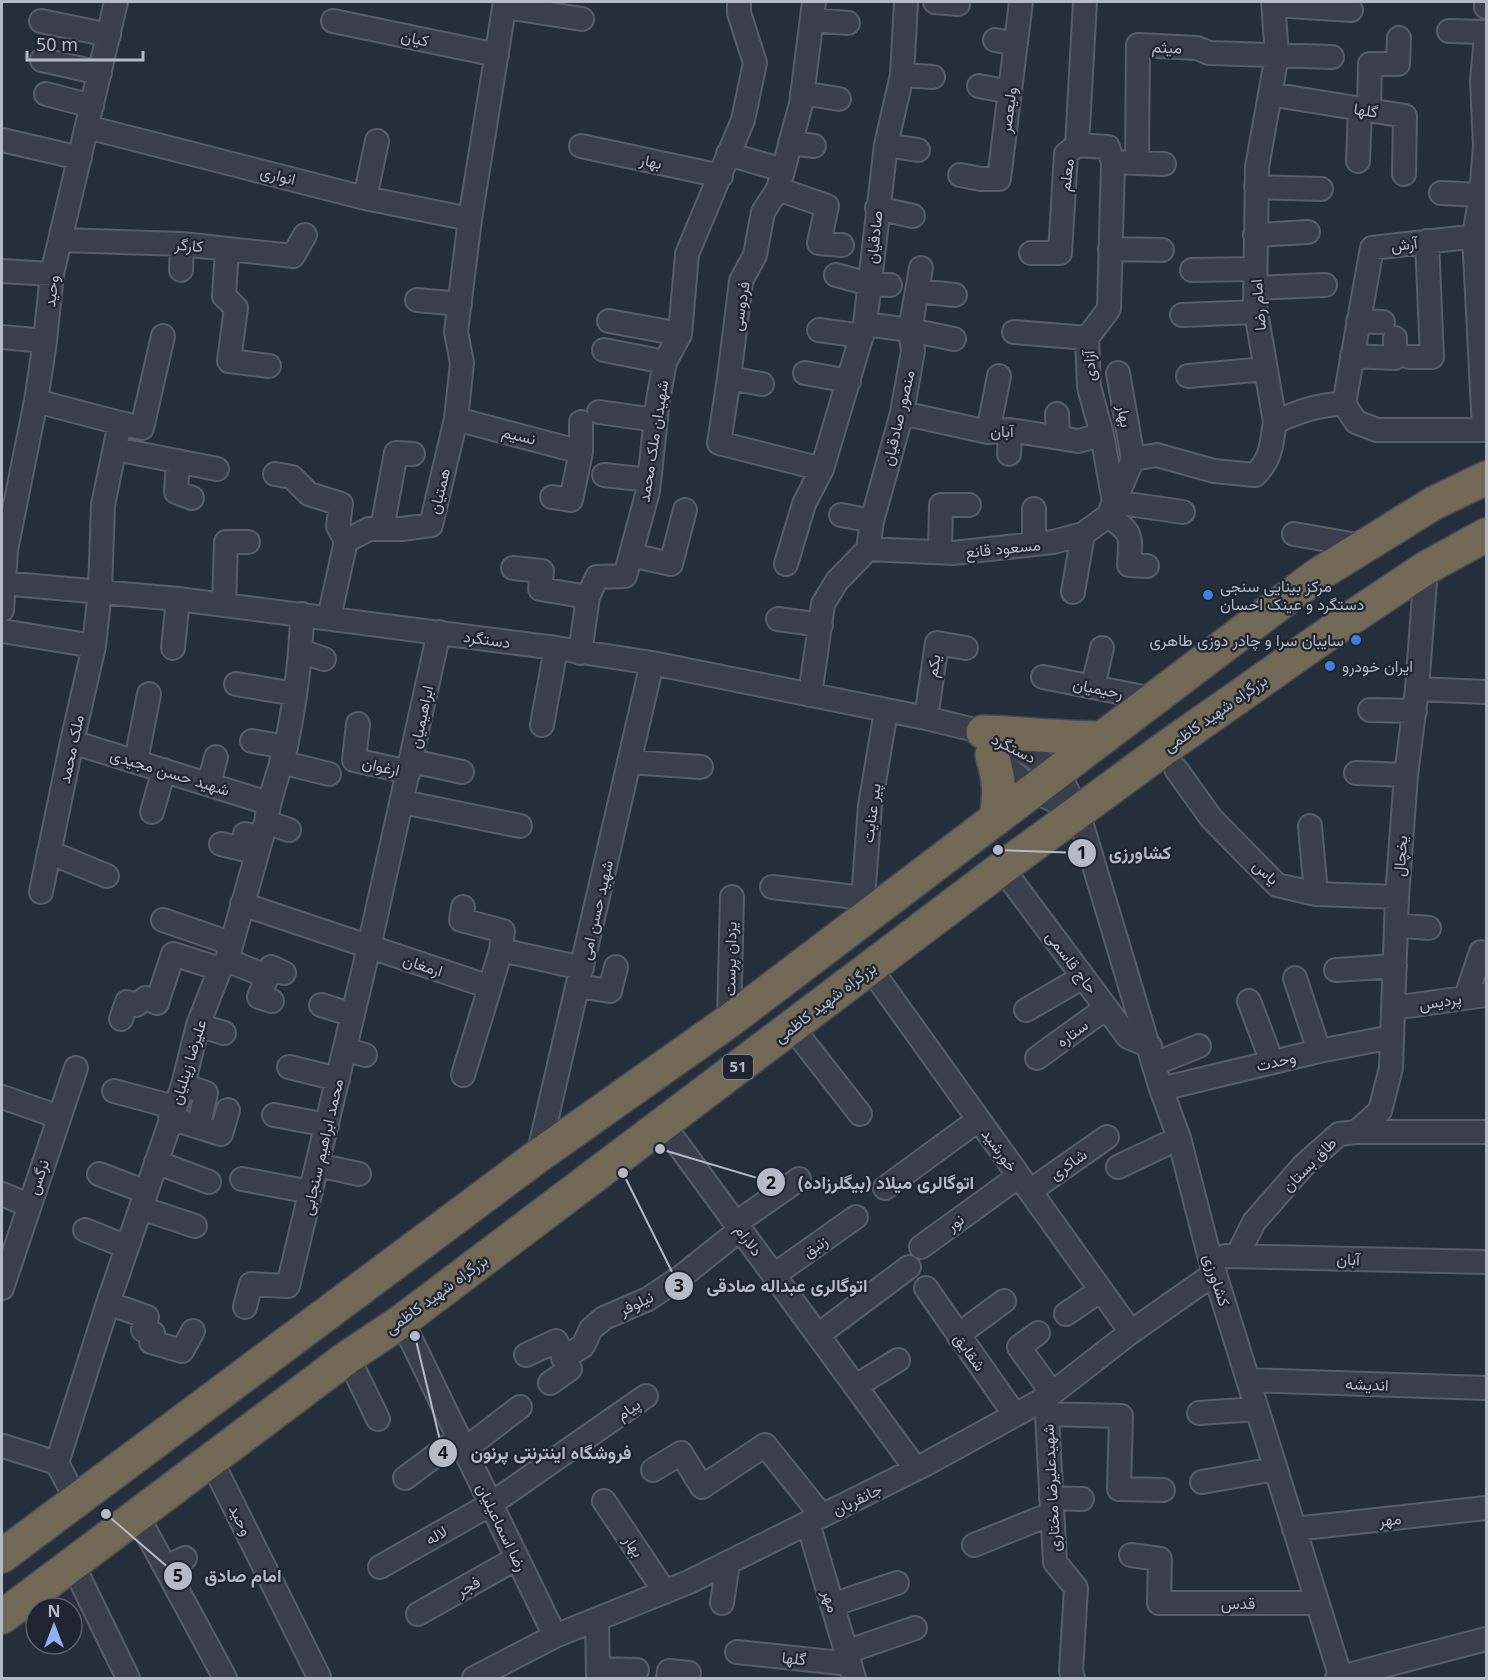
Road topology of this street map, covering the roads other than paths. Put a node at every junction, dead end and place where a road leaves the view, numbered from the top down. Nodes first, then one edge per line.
1 (116, 2) edge
2 (739, 2) edge
3 (906, 2) edge
4 (936, 2) edge
5 (1021, 2) edge
6 (1085, 2) edge
7 (1486, 2) edge
8 (1274, 3) edge
9 (505, 4) edge
10 (958, 4) dead end
11 (1486, 7) edge
12 (1351, 10) dead end
13 (813, 11) edge
14 (582, 19) dead end
15 (41, 21) dead end
16 (333, 21) dead end
17 (848, 23) dead end
18 (1449, 31) dead end
19 (1486, 34) edge
20 (109, 35) junction
21 (1399, 38) dead end
22 (497, 55) junction
23 (1276, 56) junction
24 (1332, 57) dead end
25 (42, 60) dead end
26 (100, 73) junction
27 (902, 75) junction
28 (933, 77) dead end
29 (979, 86) dead end
30 (1010, 92) junction
31 (802, 93) junction
32 (46, 94) dead end
33 (1270, 94) junction
34 (839, 99) dead end
35 (1364, 110) junction
36 (90, 116) junction
37 (2, 140) edge
38 (377, 141) dead end
39 (790, 143) junction
40 (886, 145) junction
41 (1077, 145) junction
42 (581, 146) dead end
43 (814, 146) dead end
44 (1486, 146) edge
45 (918, 150) dead end
46 (728, 154) junction
47 (80, 158) junction
48 (1113, 162) junction
49 (1358, 162) dead end
50 (1137, 163) junction
51 (1164, 164) dead end
52 (1404, 174) dead end
53 (960, 175) dead end
54 (721, 176) junction
55 (781, 179) junction
56 (1256, 187) junction
57 (1483, 188) edge
58 (1321, 189) dead end
59 (1441, 193) dead end
60 (365, 198) junction
61 (877, 208) junction
62 (913, 216) dead end
63 (470, 219) junction
64 (1308, 232) dead end
65 (305, 235) dead end
66 (1255, 235) junction
67 (1480, 235) edge
68 (61, 240) junction
69 (1427, 241) junction
70 (182, 244) junction
71 (842, 245) dead end
72 (227, 249) junction
73 (1110, 249) junction
74 (1162, 250) dead end
75 (1031, 253) dead end
76 (921, 268) dead end
77 (181, 270) dead end
78 (1192, 270) dead end
79 (2, 271) edge
80 (52, 274) junction
81 (836, 275) dead end
82 (1255, 278) junction
83 (879, 285) junction
84 (1325, 285) dead end
85 (1482, 285) edge
86 (917, 291) junction
87 (955, 295) dead end
88 (417, 300) dead end
89 (460, 304) junction
90 (1256, 312) junction
91 (1182, 315) dead end
92 (609, 321) dead end
93 (1358, 321) junction
94 (819, 330) dead end
95 (863, 330) junction
96 (910, 330) junction
97 (1014, 332) dead end
98 (680, 334) junction
99 (163, 336) dead end
100 (2, 337) edge
101 (1087, 338) junction
102 (954, 339) dead end
103 (45, 341) junction
104 (604, 350) dead end
105 (1352, 356) junction
106 (1410, 357) dead end
107 (665, 362) junction
108 (269, 366) dead end
109 (1266, 369) junction
110 (805, 373) dead end
111 (1118, 373) dead end
112 (999, 376) dead end
113 (1188, 376) dead end
114 (729, 378) junction
115 (849, 381) junction
116 (762, 384) dead end
117 (36, 401) junction
118 (1344, 404) junction
119 (902, 413) junction
120 (1058, 414) dead end
121 (456, 419) junction
122 (656, 420) junction
123 (1275, 422) junction
124 (120, 423) junction
125 (1010, 430) junction
126 (1485, 430) edge
127 (988, 432) junction
128 (1102, 435) junction
129 (1058, 437) junction
130 (116, 449) junction
131 (581, 452) junction
132 (413, 454) dead end
133 (1009, 454) dead end
134 (1133, 459) junction
135 (178, 461) junction
136 (217, 469) dead end
137 (822, 469) junction
138 (274, 474) dead end
139 (604, 475) dead end
140 (1486, 478) edge
141 (649, 480) junction
142 (552, 497) dead end
143 (192, 498) dead end
144 (969, 505) dead end
145 (1034, 509) dead end
146 (1111, 509) junction
147 (685, 510) dead end
148 (1183, 512) dead end
149 (841, 515) dead end
150 (872, 521) junction
151 (382, 529) junction
152 (1083, 534) junction
153 (1294, 534) dead end
154 (1486, 535) edge
155 (346, 541) junction
156 (248, 542) dead end
157 (1034, 544) junction
158 (1363, 546) junction
159 (868, 549) junction
160 (4, 550) edge
161 (940, 552) junction
162 (631, 555) junction
163 (786, 564) dead end
164 (1147, 566) dead end
165 (513, 568) dead end
166 (1425, 568) junction
167 (3, 584) edge
168 (100, 591) junction
169 (1073, 591) dead end
170 (588, 597) junction
171 (178, 599) junction
172 (224, 605) junction
173 (2, 610) edge
174 (302, 614) junction
175 (329, 618) junction
176 (778, 619) dead end
177 (821, 625) junction
178 (2, 631) edge
179 (439, 632) junction
180 (94, 646) junction
181 (173, 648) dead end
182 (556, 648) junction
183 (966, 648) dead end
184 (1102, 648) dead end
185 (301, 651) junction
186 (580, 652) junction
187 (324, 659) dead end
188 (652, 663) junction
189 (1043, 677) dead end
190 (236, 684) dead end
191 (1093, 686) junction
192 (1486, 692) edge
193 (149, 694) dead end
194 (295, 694) junction
195 (810, 696) junction
196 (1153, 699) junction
197 (1416, 700) junction
198 (1370, 710) dead end
199 (886, 711) junction
200 (926, 718) junction
201 (358, 724) dead end
202 (542, 725) dead end
203 (1100, 738) junction
204 (981, 739) junction
205 (252, 741) dead end
206 (72, 742) junction
207 (283, 755) junction
208 (216, 757) dead end
209 (136, 761) junction
210 (629, 762) junction
211 (410, 767) junction
212 (701, 767) dead end
213 (1176, 769) dead end
214 (164, 770) junction
215 (462, 772) dead end
216 (1356, 773) dead end
217 (328, 774) dead end
218 (1406, 775) junction
219 (1046, 782) junction
220 (209, 784) junction
221 (403, 801) junction
222 (152, 812) dead end
223 (1078, 812) junction
224 (996, 819) junction
225 (265, 821) junction
226 (520, 826) dead end
227 (1310, 826) dead end
228 (289, 830) dead end
229 (221, 844) dead end
230 (49, 852) junction
231 (1002, 868) junction
232 (108, 876) dead end
233 (772, 887) dead end
234 (41, 892) dead end
235 (1316, 894) junction
236 (732, 897) dead end
237 (1397, 897) junction
238 (242, 904) junction
239 (867, 906) junction
240 (463, 907) dead end
241 (163, 920) dead end
242 (1396, 925) junction
243 (1429, 928) dead end
244 (369, 947) junction
245 (501, 950) junction
246 (1481, 952) dead end
247 (226, 957) junction
248 (1395, 966) junction
249 (616, 967) dead end
250 (870, 968) junction
251 (1336, 970) dead end
252 (580, 977) junction
253 (1083, 977) junction
254 (1295, 978) dead end
255 (490, 987) junction
256 (1476, 996) edge
257 (272, 1001) dead end
258 (1249, 1001) dead end
259 (321, 1005) dead end
260 (1106, 1008) junction
261 (1393, 1008) junction
262 (1026, 1010) dead end
263 (353, 1015) junction
264 (121, 1019) dead end
265 (729, 1021) junction
266 (198, 1025) junction
267 (792, 1027) junction
268 (224, 1033) dead end
269 (1392, 1037) junction
270 (1199, 1046) dead end
271 (1319, 1051) junction
272 (1152, 1055) junction
273 (1037, 1058) dead end
274 (1272, 1062) junction
275 (289, 1067) dead end
276 (76, 1068) dead end
277 (463, 1075) dead end
278 (338, 1079) junction
279 (183, 1085) junction
280 (1161, 1089) junction
281 (114, 1090) dead end
282 (2, 1097) edge
283 (228, 1110) dead end
284 (172, 1113) junction
285 (860, 1114) dead end
286 (201, 1115) dead end
287 (274, 1115) dead end
288 (59, 1117) junction
289 (978, 1120) junction
290 (663, 1124) junction
291 (327, 1125) junction
292 (1356, 1132) junction
293 (1486, 1132) edge
294 (1107, 1137) dead end
295 (1179, 1138) junction
296 (538, 1156) junction
297 (156, 1162) junction
298 (317, 1165) junction
299 (1118, 1167) dead end
300 (99, 1174) dead end
301 (359, 1174) dead end
302 (242, 1179) dead end
303 (799, 1179) dead end
304 (208, 1182) dead end
305 (1024, 1184) junction
306 (885, 1188) dead end
307 (311, 1192) junction
308 (2, 1194) edge
309 (143, 1200) junction
310 (28, 1204) junction
311 (856, 1217) dead end
312 (195, 1226) dead end
313 (739, 1226) junction
314 (85, 1230) dead end
315 (8, 1244) edge
316 (127, 1247) junction
317 (921, 1247) dead end
318 (1237, 1256) junction
319 (1486, 1262) edge
320 (1212, 1264) junction
321 (909, 1267) dead end
322 (774, 1275) junction
323 (2, 1288) edge
324 (926, 1288) dead end
325 (1101, 1290) junction
326 (1004, 1301) dead end
327 (108, 1303) junction
328 (245, 1307) dead end
329 (1065, 1314) dead end
330 (402, 1321) junction
331 (193, 1331) dead end
332 (1131, 1332) junction
333 (1038, 1333) dead end
334 (818, 1335) junction
335 (958, 1335) junction
336 (526, 1355) dead end
337 (348, 1357) junction
338 (563, 1358) junction
339 (898, 1360) dead end
340 (1248, 1380) junction
341 (550, 1383) dead end
342 (856, 1386) junction
343 (1486, 1388) edge
344 (646, 1396) dead end
345 (1048, 1401) junction
346 (520, 1407) dead end
347 (1257, 1409) junction
348 (1199, 1413) dead end
349 (1015, 1415) junction
350 (378, 1419) dead end
351 (462, 1443) junction
352 (3, 1446) edge
353 (211, 1460) junction
354 (57, 1463) junction
355 (916, 1469) junction
356 (1275, 1469) junction
357 (653, 1470) dead end
358 (405, 1478) dead end
359 (1202, 1482) dead end
360 (1163, 1490) dead end
361 (1082, 1499) dead end
362 (604, 1501) dead end
363 (77, 1502) junction
364 (491, 1504) junction
365 (1051, 1506) junction
366 (1486, 1508) edge
367 (137, 1515) junction
368 (815, 1520) junction
369 (1294, 1529) junction
370 (974, 1545) dead end
371 (1131, 1555) dead end
372 (2, 1556) edge
373 (517, 1558) junction
374 (72, 1563) junction
375 (728, 1563) junction
376 (380, 1567) dead end
377 (897, 1582) dead end
378 (665, 1592) junction
379 (722, 1603) dead end
380 (1316, 1603) junction
381 (832, 1605) junction
382 (418, 1614) dead end
383 (2, 1617) edge
384 (597, 1619) junction
385 (915, 1628) dead end
386 (555, 1636) junction
387 (1486, 1639) edge
388 (737, 1652) dead end
389 (850, 1665) edge
390 (510, 1670) edge
391 (637, 1670) dead end
392 (598, 1674) edge
393 (1065, 1676) edge
394 (319, 1677) edge
395 (128, 1678) edge
396 (225, 1678) edge
397 (474, 1678) edge
398 (1339, 1678) edge

1 - 20 street, وحید
2 - 46 street, شهیدان ملک محمد
3 - 27 street, صادقیان
4 - 10 street
5 - 30 street, ولیعصر
6 - 41 street, معلم
7 - 11 street
8 - 12 street
8 - 23 street, امام رضا
9 - 14 street
9 - 22 street
13 - 17 street
13 - 31 street, فردوسی
15 - 20 street
16 - 22 street, کیان
18 - 19 street
19 - 44 street
20 - 26 street, وحید
21 - 35 street
22 - 63 street, همتیان
23 - 24 street
23 - 33 street, امام رضا
23 - 50 street, میثم
25 - 26 street
26 - 36 street, وحید
27 - 28 street
27 - 40 street, صادقیان
29 - 30 street
30 - 53 street, ولیعصر
31 - 34 street
31 - 39 street, فردوسی
32 - 36 street, انواری
33 - 35 street, گلها
33 - 56 street, امام رضا
35 - 49 street
35 - 52 street, گلها
36 - 47 street, وحید
36 - 60 street, انواری
37 - 47 street
38 - 60 street
39 - 43 street
39 - 55 street, فردوسی
40 - 45 street
40 - 61 street, صادقیان
41 - 48 street
41 - 75 street, معلم
42 - 54 street, بهار
44 - 57 street
46 - 54 street, شهیدان ملک محمد
46 - 55 street
47 - 68 street, وحید
48 - 50 street
48 - 73 street, آزادی
50 - 51 street
54 - 98 street, شهیدان ملک محمد
55 - 71 street
55 - 114 street, فردوسی
56 - 58 street
56 - 66 street, امام رضا
57 - 59 street
57 - 67 street
60 - 63 street, انواری
61 - 62 street
61 - 83 street, صادقیان
63 - 89 street, همتیان
64 - 66 street
65 - 72 street, کارگر
66 - 82 street, امام رضا
67 - 69 street, آرش
67 - 85 street
68 - 70 street, کارگر
68 - 80 street, وحید
69 - 93 street, آرش
69 - 106 street
70 - 72 street, کارگر
70 - 77 street
72 - 108 street
73 - 74 street
73 - 101 street, آزادی
76 - 86 street, منصور صادقیان
78 - 82 street
79 - 80 street
80 - 103 street, وحید
81 - 83 street
82 - 84 street
82 - 90 street, امام رضا
83 - 95 street, صادقیان
85 - 126 street
86 - 87 street
86 - 96 street, منصور صادقیان
88 - 89 street
89 - 121 street, همتیان
90 - 91 street
90 - 109 street, امام رضا
92 - 98 street
93 - 105 street, آرش
93 - 105 street
94 - 95 street
95 - 96 street
95 - 115 street, صادقیان
96 - 102 street
96 - 119 street, منصور صادقیان
97 - 101 street
98 - 107 street, شهیدان ملک محمد
99 - 124 street
100 - 103 street
101 - 128 street, آزادی
103 - 117 street, وحید
104 - 107 street
105 - 118 street, آرش
107 - 122 street, شهیدان ملک محمد
109 - 113 street
109 - 123 street, امام رضا
110 - 115 street
111 - 134 street, بهار
112 - 127 street
114 - 116 street
114 - 137 street, فردوسی
115 - 137 street, صادقیان
117 - 124 street
117 - 160 street, وحید
118 - 123 street
118 - 126 street
119 - 127 street, آبان
119 - 150 street, منصور صادقیان
120 - 129 street
121 - 131 street, نسیم
121 - 151 street, همتیان
122 - 131 street
122 - 141 street, شهیدان ملک محمد
123 - 134 street, امام رضا
124 - 130 street, ملک محمد
125 - 127 street, آبان
125 - 129 street, آبان
125 - 133 street
128 - 129 street, آبان
128 - 146 street, آزادی
130 - 135 street
130 - 168 street, ملک محمد
131 - 142 street
132 - 151 street
134 - 146 street
135 - 136 street
135 - 143 street
137 - 163 street, صادقیان
138 - 155 street
139 - 141 street
140 - 158 highway, 51
141 - 162 street, شهیدان ملک محمد
144 - 161 street
145 - 157 street
146 - 148 street
146 - 152 street, مسعود قانع
146 - 164 street
147 - 162 street
149 - 150 street
150 - 159 street, منصور صادقیان
151 - 155 street, همتیان
152 - 157 street, مسعود قانع
152 - 169 street
153 - 158 street
154 - 166 highway, بزرگراه شهید کاظمی / 51
155 - 175 street
156 - 172 street
157 - 161 street, مسعود قانع
158 - 196 highway, 51
159 - 161 street, مسعود قانع
159 - 177 street
160 - 167 street, وحید
162 - 170 street, شهیدان ملک محمد
165 - 170 street
166 - 197 street, یخچال
166 - 223 highway, بزرگراه شهید کاظمی / 51
167 - 168 street, دستگرد
167 - 173 street, وحید
168 - 171 street, دستگرد
168 - 180 street, ملک محمد
170 - 186 street
171 - 172 street, دستگرد
171 - 181 street
172 - 174 street, دستگرد
174 - 175 street, دستگرد
174 - 185 street, علیرضا زینلیان
175 - 179 street, دستگرد
176 - 177 street
177 - 195 street
178 - 180 street
179 - 182 street, دستگرد
179 - 211 street, ابراهیمیان
180 - 206 street, ملک محمد
182 - 186 street, دستگرد
182 - 202 street
183 - 200 street, یکم
184 - 191 street
185 - 187 street
185 - 194 street, علیرضا زینلیان
186 - 188 street, دستگرد
188 - 195 street, دستگرد
188 - 210 street, شهید حسن امی
189 - 191 street, رحیمیان
190 - 194 street
191 - 196 street, رحیمیان
192 - 197 street
193 - 209 street
194 - 207 street, علیرضا زینلیان
195 - 199 street, دستگرد
196 - 203 highway, 51
197 - 198 street
197 - 218 street, یخچال
199 - 200 street, دستگرد
199 - 239 street, پیر عنایت
200 - 204 street, دستگرد
201 - 211 street, ارغوان
203 - 204 highway
203 - 219 highway, 51
204 - 219 street, دستگرد
204 - 219 street, دستگرد
204 - 224 highway
205 - 207 street
206 - 209 street, شهید حسن مجیدی
206 - 230 street, ملک محمد
207 - 217 street
207 - 225 street, علیرضا زینلیان
208 - 220 street
209 - 214 street, شهید حسن مجیدی
210 - 212 street
210 - 252 street, شهید حسن امی
211 - 215 street
211 - 221 street, ابراهیمیان
213 - 235 street, یاس
214 - 220 street, شهید حسن مجیدی
214 - 222 street
216 - 218 street
218 - 237 street, یخچال
219 - 223 street
219 - 224 highway, 51
220 - 225 street, شهید حسن مجیدی
221 - 226 street
221 - 244 street, ابراهیمیان
223 - 231 highway, بزرگراه شهید کاظمی / 51
223 - 272 street, کشاورزی
224 - 239 highway, 51
225 - 228 street, شهید حسن مجیدی
225 - 229 street
225 - 238 street, علیرضا زینلیان
227 - 235 street
230 - 232 street
230 - 234 street, ملک محمد
231 - 250 highway, بزرگراه شهید کاظمی / 51
231 - 253 street, حاج قاسمی
233 - 239 street
235 - 237 street, یاس
236 - 265 street, یزدان پرست
237 - 242 street, یخچال
238 - 244 street, ارمغان
238 - 247 street, علیرضا زینلیان
239 - 265 highway, 51
240 - 245 street
241 - 247 street
242 - 243 street
242 - 248 street, یخچال
244 - 255 street, ارمغان
244 - 263 street, محمد ابراهیم سنجابی
245 - 252 street
245 - 255 street
246 - 256 street
247 - 257 street
247 - 264 street
247 - 266 street, علیرضا زینلیان
248 - 251 street
248 - 261 street, یخچال
249 - 252 street
250 - 267 highway, بزرگراه شهید کاظمی / 51
250 - 289 street, خورشید
252 - 296 street, شهید حسن امی
253 - 260 street, حاج قاسمی
253 - 262 street
254 - 271 street
255 - 277 street
256 - 261 street, پردیس
258 - 274 street
259 - 263 street
260 - 272 street, حاج قاسمی
260 - 273 street, ستاره
261 - 269 street, یخچال
263 - 278 street, محمد ابراهیم سنجابی
265 - 296 highway, 51
266 - 268 street
266 - 279 street, علیرضا زینلیان
267 - 285 street
267 - 290 highway, بزرگراه شهید کاظمی / 51
269 - 271 street, وحدت
269 - 292 street, یخچال
270 - 272 street
271 - 274 street, وحدت
272 - 280 street, کشاورزی
274 - 280 street, وحدت
275 - 278 street
276 - 288 street, نرگس
278 - 291 street, محمد ابراهیم سنجابی
279 - 284 street, علیرضا زینلیان
279 - 286 street
280 - 295 street, کشاورزی
281 - 284 street
282 - 288 street
283 - 284 street
284 - 297 street, علیرضا زینلیان
287 - 291 street
288 - 310 street, نرگس
289 - 305 street, خورشید
289 - 306 street
290 - 313 street, دلارام
290 - 330 highway, بزرگراه شهید کاظمی / 51
291 - 298 street, محمد ابراهیم سنجابی
292 - 293 street, طاق بستان
292 - 318 street, طاق بستان
294 - 305 street, شاکری
295 - 299 street
295 - 320 street, کشاورزی
296 - 363 highway, 51
297 - 304 street
297 - 309 street, علیرضا زینلیان
298 - 301 street
298 - 307 street, محمد ابراهیم سنجابی
300 - 309 street
302 - 307 street
303 - 313 street, نیلوفر
305 - 317 street, نور
305 - 325 street, خورشید
307 - 328 street, محمد ابراهیم سنجابی
308 - 310 street
309 - 312 street
309 - 316 street, علیرضا زینلیان
310 - 315 street, نرگس
311 - 322 street, زنبق
313 - 322 street, دلارام
313 - 338 street, نیلوفر
314 - 316 street
315 - 323 street, نرگس
316 - 327 street, علیرضا زینلیان
318 - 319 street, آبان
318 - 320 street, آبان
320 - 332 street, جانقربان
320 - 340 street, کشاورزی
321 - 334 street
322 - 334 street, دلارام
324 - 335 street, شقایق
325 - 329 street
325 - 332 street, خورشید
326 - 335 street
327 - 331 street
327 - 354 street, علیرضا زینلیان
330 - 337 highway, بزرگراه شهید کاظمی / 51
330 - 351 street, رضا اسماعیلیان
332 - 345 street, جانقربان
333 - 345 street
334 - 342 street, دلارام
335 - 349 street, شقایق
336 - 338 street
337 - 350 street
337 - 353 highway, بزرگراه شهید کاظمی / 51
338 - 341 street
339 - 342 street
340 - 343 street, اندیشه
340 - 347 street, کشاورزی
342 - 355 street, دلارام
344 - 364 street, پیام
345 - 349 street, جانقربان
345 - 360 street
345 - 365 street, شهیدعلیرضا مختاری
346 - 351 street
347 - 348 street
347 - 356 street, کشاورزی
349 - 355 street, جانقربان
351 - 358 street
351 - 364 street, رضا اسماعیلیان
352 - 354 street
353 - 367 highway, بزرگراه شهید کاظمی / 51
353 - 394 street, وحید
354 - 363 street
355 - 368 street, جانقربان
356 - 359 street
356 - 369 street, کشاورزی
357 - 368 street
361 - 365 street
362 - 378 street, بهار
363 - 372 highway, 51
364 - 373 street, رضا اسماعیلیان
364 - 376 street, لاله
365 - 370 street
365 - 393 street, شهیدعلیرضا مختاری
366 - 369 street, مهر
367 - 374 highway, بزرگراه شهید کاظمی / 51
367 - 396 street
368 - 375 street, جانقربان
368 - 381 street, مهر
369 - 380 street, کشاورزی
371 - 380 street, قدس
373 - 382 street, فجر
373 - 386 street, رضا اسماعیلیان
374 - 383 highway, بزرگراه شهید کاظمی / 51
374 - 395 street
375 - 378 street, جانقربان
375 - 379 street
377 - 381 street
378 - 384 street, جانقربان
380 - 398 street, کشاورزی
381 - 389 street, مهر
384 - 386 street, جانقربان
384 - 392 street
385 - 389 street
386 - 390 street, جانقربان
387 - 398 street
388 - 389 street, گلها
390 - 397 street, جانقربان
391 - 392 street

